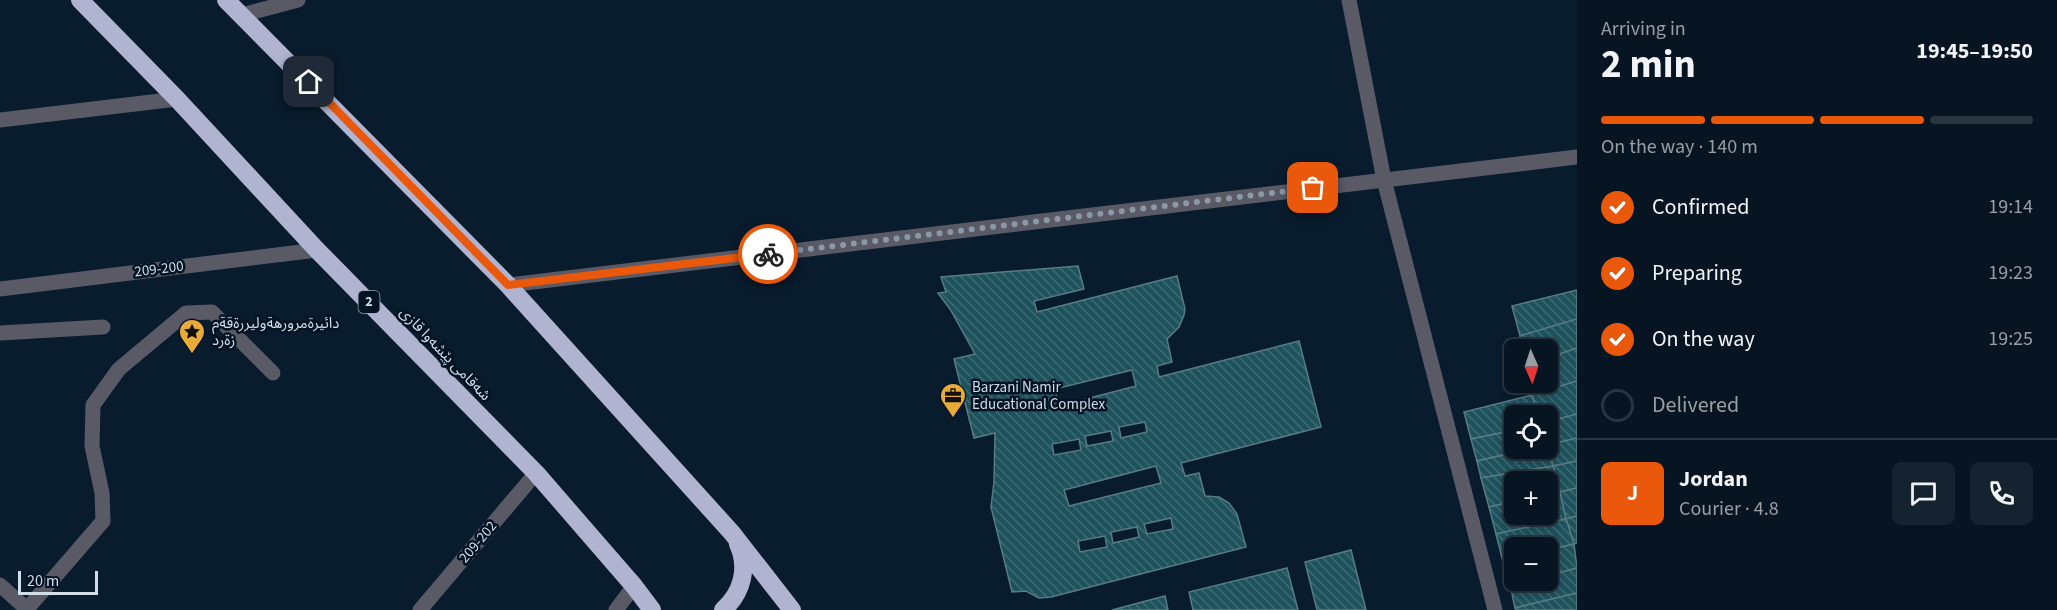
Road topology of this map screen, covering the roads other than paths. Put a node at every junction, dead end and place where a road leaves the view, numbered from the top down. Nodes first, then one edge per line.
1 (80, 0) edge
2 (226, 0) edge
3 (298, 0) edge
4 (1349, 0) edge
5 (242, 15) junction
6 (177, 99) junction
7 (0, 120) edge
8 (1577, 158) edge
9 (1384, 180) junction
10 (317, 250) junction
11 (508, 285) junction
12 (0, 289) edge
13 (103, 327) dead end
14 (0, 333) edge
15 (273, 373) dead end
16 (536, 473) junction
17 (732, 533) junction
18 (0, 585) edge
19 (634, 586) junction
20 (651, 607) edge
21 (28, 610) edge
22 (420, 610) edge
23 (616, 610) edge
24 (723, 610) edge
25 (792, 610) edge
26 (1495, 610) edge

1 - 6 highway, شەقامی پێشەوا قازی / 2
2 - 5 highway
3 - 5 street
4 - 9 street
5 - 11 highway
6 - 7 street
6 - 10 highway, شەقامی پێشەوا قازی / 2
8 - 9 street
9 - 11 street
9 - 26 street
10 - 12 street, 209-200
10 - 16 highway, شەقامی پێشەوا قازی / 2
11 - 17 highway
13 - 14 street
15 - 21 street
16 - 19 highway, شەقامی پێشەوا قازی / 2
16 - 22 street, 209-202
17 - 24 highway
17 - 25 highway
18 - 21 street
19 - 20 highway, شەقامی پێشەوا قازی / 2
19 - 23 street

